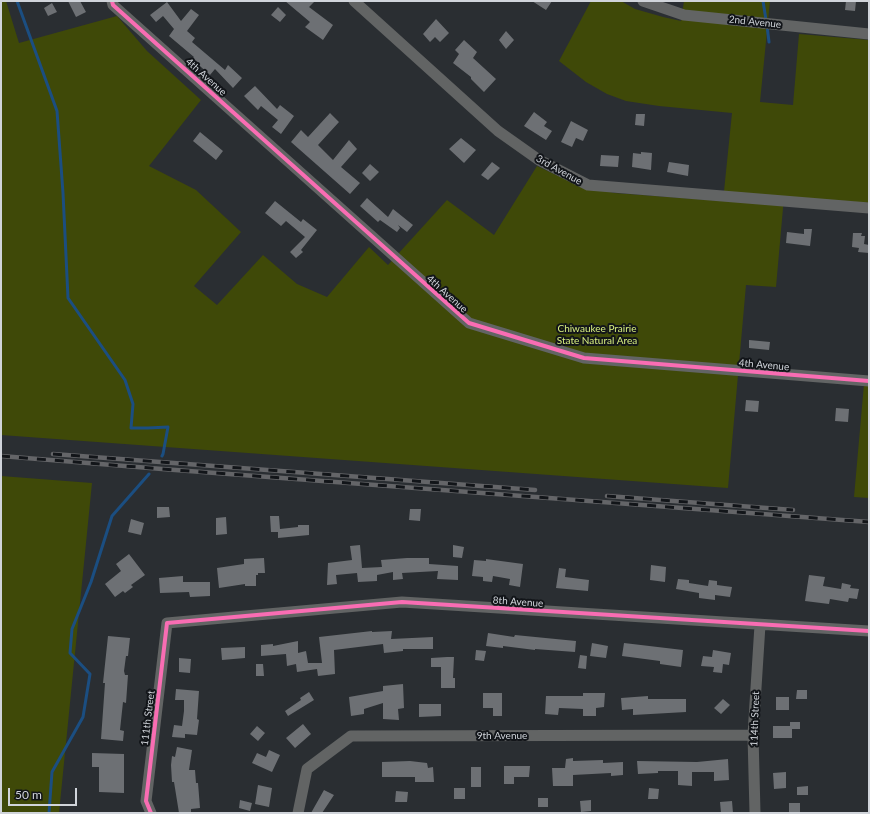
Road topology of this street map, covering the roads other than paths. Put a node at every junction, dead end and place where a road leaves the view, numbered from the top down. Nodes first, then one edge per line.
1 (354, 1) edge
2 (643, 1) edge
3 (113, 3) edge
4 (869, 34) edge
5 (869, 208) edge
6 (869, 381) edge
7 (167, 623) joint
8 (760, 625) junction
9 (869, 632) edge
10 (753, 735) junction
11 (151, 813) edge
12 (298, 813) edge
13 (755, 813) edge

1 - 5 street, 3rd Avenue
2 - 4 street, 2nd Avenue
3 - 6 street, 4th Avenue
7 - 8 street, 8th Avenue
7 - 11 street, 111th Street
8 - 9 street, 8th Avenue
8 - 10 street, 114th Street
10 - 12 street, 9th Avenue
10 - 13 street, 114th Street

